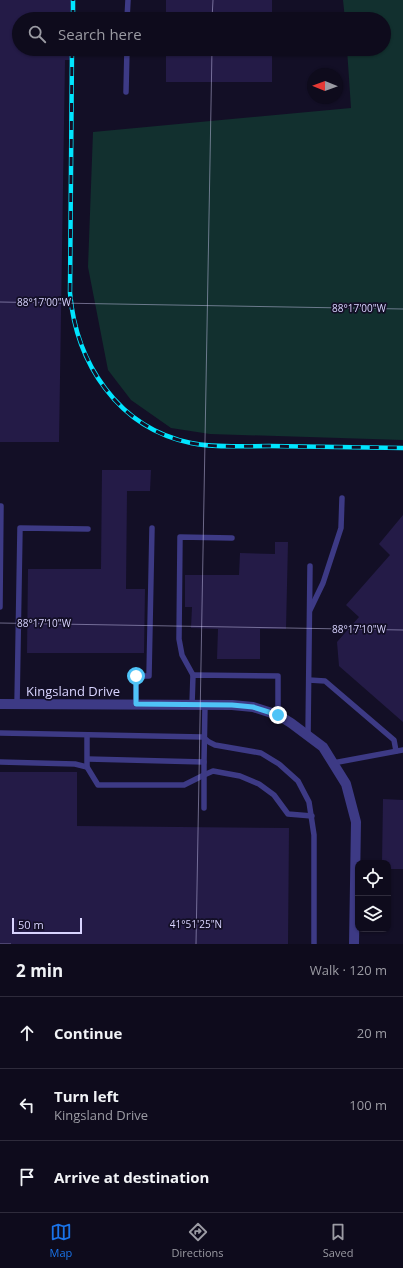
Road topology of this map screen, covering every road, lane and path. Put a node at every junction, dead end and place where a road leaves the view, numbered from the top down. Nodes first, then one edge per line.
1 (128, 0) edge
2 (127, 12) edge
3 (127, 56) edge
4 (126, 92) dead end
5 (342, 498) dead end
6 (1, 506) dead end
7 (152, 528) dead end
8 (88, 529) dead end
9 (232, 538) dead end
10 (310, 566) dead end
11 (0, 607) edge
12 (309, 612) junction
13 (193, 675) junction
14 (309, 680) junction
15 (0, 704) edge
16 (18, 704) junction
17 (136, 704) junction
18 (192, 704) junction
19 (204, 705) junction
20 (278, 715) junction
21 (0, 733) edge
22 (87, 735) junction
23 (308, 735) junction
24 (204, 737) junction
25 (403, 750) edge
26 (396, 751) junction
27 (88, 759) junction
28 (0, 762) edge
29 (204, 762) junction
30 (333, 763) junction
31 (87, 767) junction
32 (204, 774) junction
33 (204, 808) dead end
34 (312, 816) junction
35 (314, 944) edge
36 (354, 944) edge

1 - 2 lane
3 - 4 lane
5 - 12 lane
6 - 11 lane
7 - 17 lane
8 - 16 lane
9 - 13 lane
10 - 12 lane
12 - 14 lane
13 - 18 lane
13 - 20 lane
14 - 23 lane
14 - 26 lane
15 - 16 street, Kingsland Drive
16 - 17 street, Kingsland Drive
17 - 18 street, Kingsland Drive
18 - 19 street, Kingsland Drive
19 - 20 street, Kingsland Drive
19 - 24 lane
20 - 23 street, Kingsland Drive
21 - 22 lane
22 - 24 lane
22 - 27 lane
23 - 30 street, Kingsland Drive
24 - 29 lane
24 - 34 lane
25 - 26 lane
26 - 30 lane
27 - 29 lane
27 - 31 lane
28 - 31 lane
29 - 32 lane
30 - 36 street, Kingsland Drive
31 - 32 lane
32 - 33 lane
32 - 34 lane
34 - 35 lane

